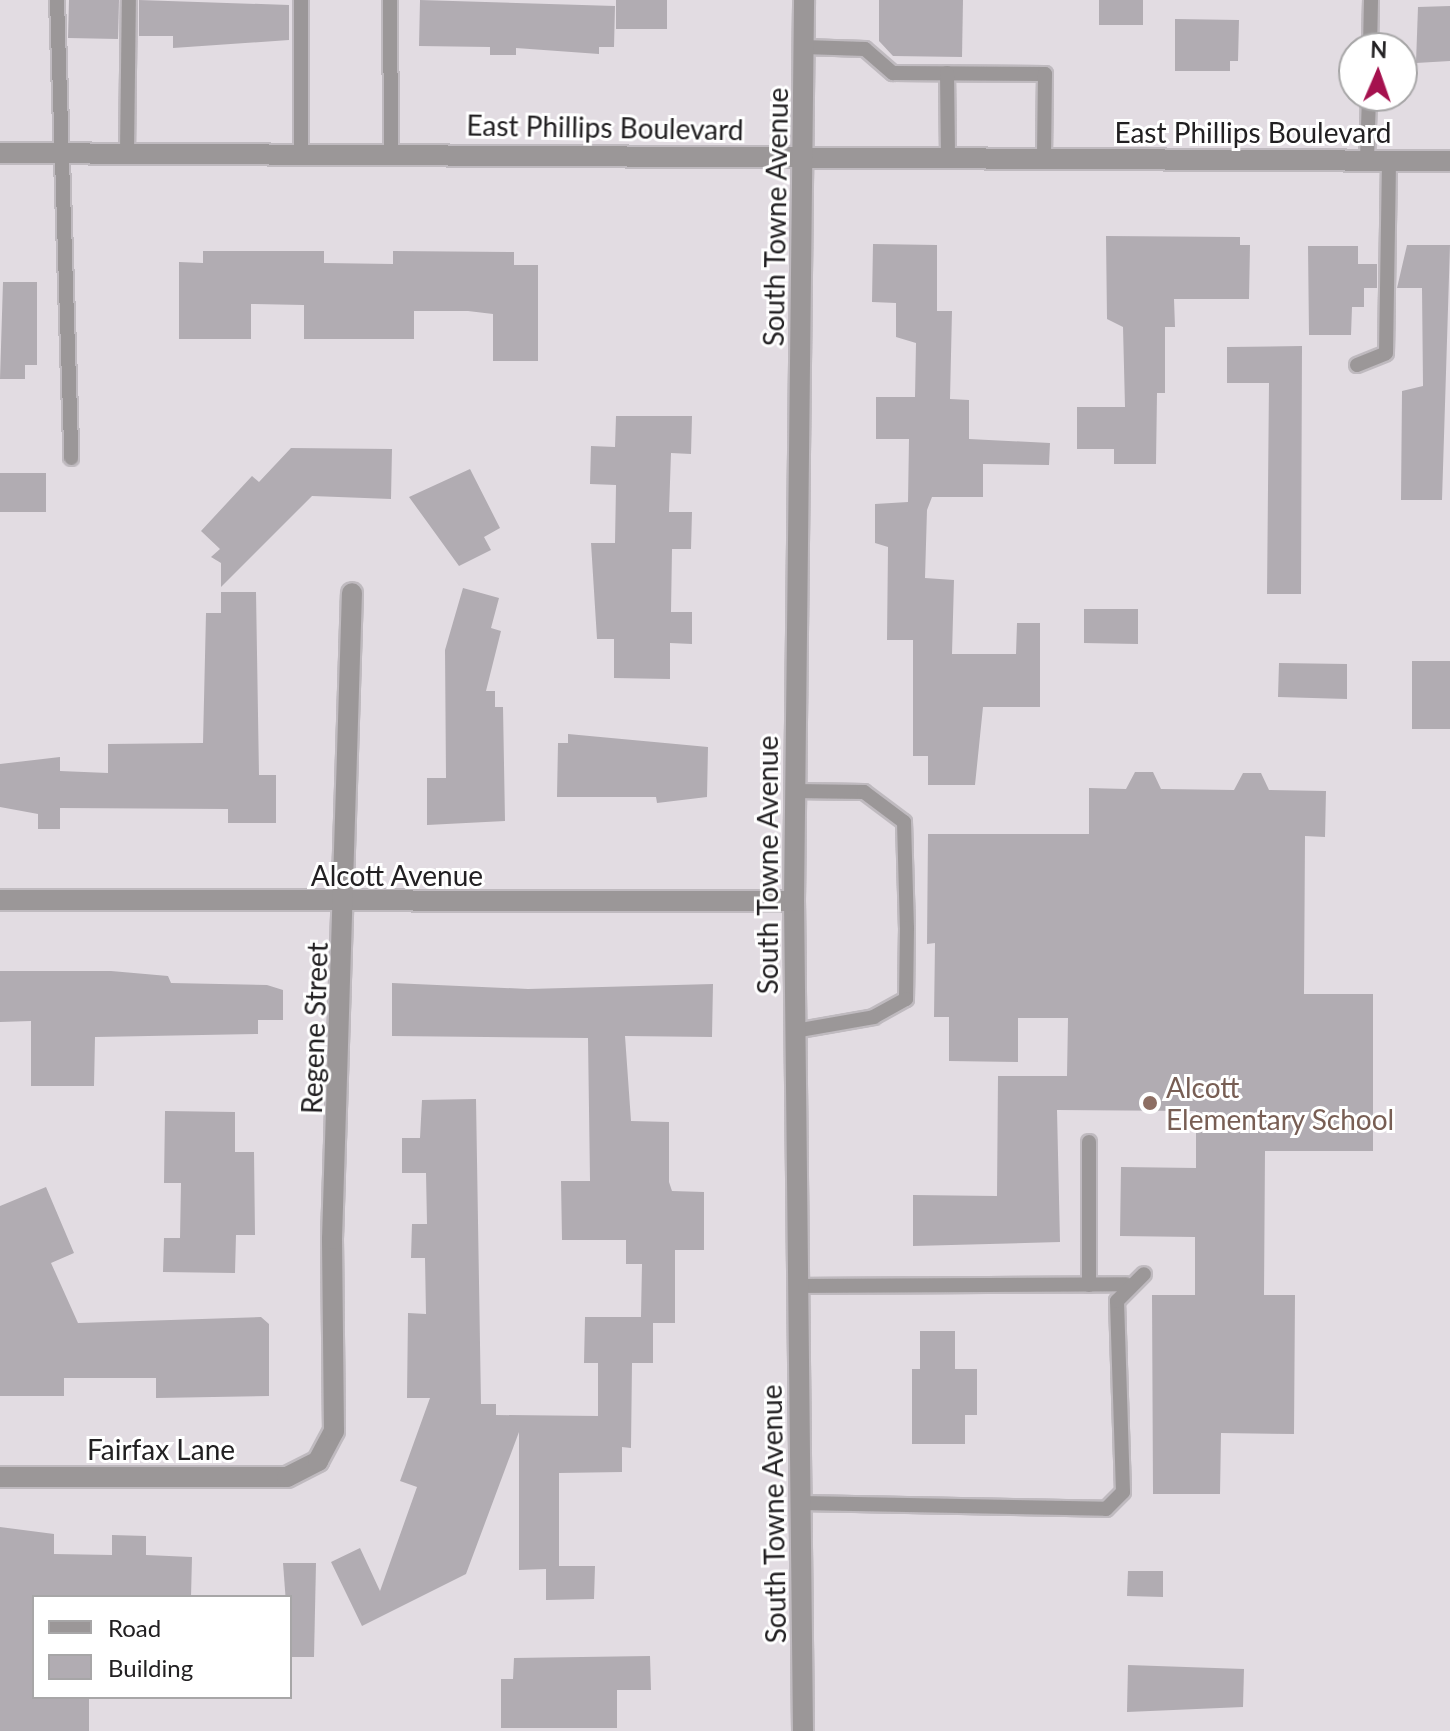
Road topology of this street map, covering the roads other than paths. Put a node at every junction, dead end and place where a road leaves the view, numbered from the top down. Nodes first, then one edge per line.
1 (57, 0) edge
2 (129, 0) edge
3 (301, 0) edge
4 (390, 0) edge
5 (804, 0) edge
6 (1371, 0) edge
7 (1370, 32) edge
8 (804, 47) junction
9 (947, 73) junction
10 (1368, 112) edge
11 (0, 153) edge
12 (66, 153) junction
13 (127, 153) junction
14 (301, 153) junction
15 (391, 153) junction
16 (804, 158) junction
17 (948, 158) junction
18 (1044, 159) junction
19 (1367, 160) junction
20 (1389, 160) junction
21 (1450, 161) edge
22 (1357, 365) dead end
23 (71, 458) dead end
24 (352, 593) dead end
25 (795, 791) junction
26 (0, 900) edge
27 (794, 901) junction
28 (346, 903) junction
29 (795, 1031) junction
30 (1089, 1142) dead end
31 (1144, 1274) dead end
32 (1126, 1284) junction
33 (1089, 1285) junction
34 (798, 1286) junction
35 (318, 1461) joint
36 (0, 1477) edge
37 (801, 1503) junction
38 (803, 1731) edge

1 - 12 lane
2 - 13 lane
3 - 14 lane
4 - 15 lane
5 - 8 street, South Towne Avenue
6 - 7 lane
8 - 9 lane
8 - 16 street, South Towne Avenue
9 - 17 lane
9 - 18 lane
10 - 19 lane
11 - 12 street, East Phillips Boulevard
12 - 13 street, East Phillips Boulevard
12 - 23 lane
13 - 14 street, East Phillips Boulevard
14 - 15 street, East Phillips Boulevard
15 - 16 street, East Phillips Boulevard
16 - 17 street, East Phillips Boulevard
16 - 25 street, South Towne Avenue
17 - 18 street, East Phillips Boulevard
18 - 19 street, East Phillips Boulevard
19 - 20 street, East Phillips Boulevard
20 - 21 street, East Phillips Boulevard
20 - 22 lane
24 - 28 street, Regene Street
25 - 27 street, South Towne Avenue
25 - 29 lane
26 - 28 street, Alcott Avenue
27 - 28 street, Alcott Avenue
27 - 29 street, South Towne Avenue
28 - 35 street, Regene Street
29 - 34 street, South Towne Avenue
30 - 33 lane
31 - 32 lane
32 - 33 lane
32 - 37 lane
33 - 34 lane
34 - 37 street, South Towne Avenue
35 - 36 street, Fairfax Lane
37 - 38 street, South Towne Avenue

